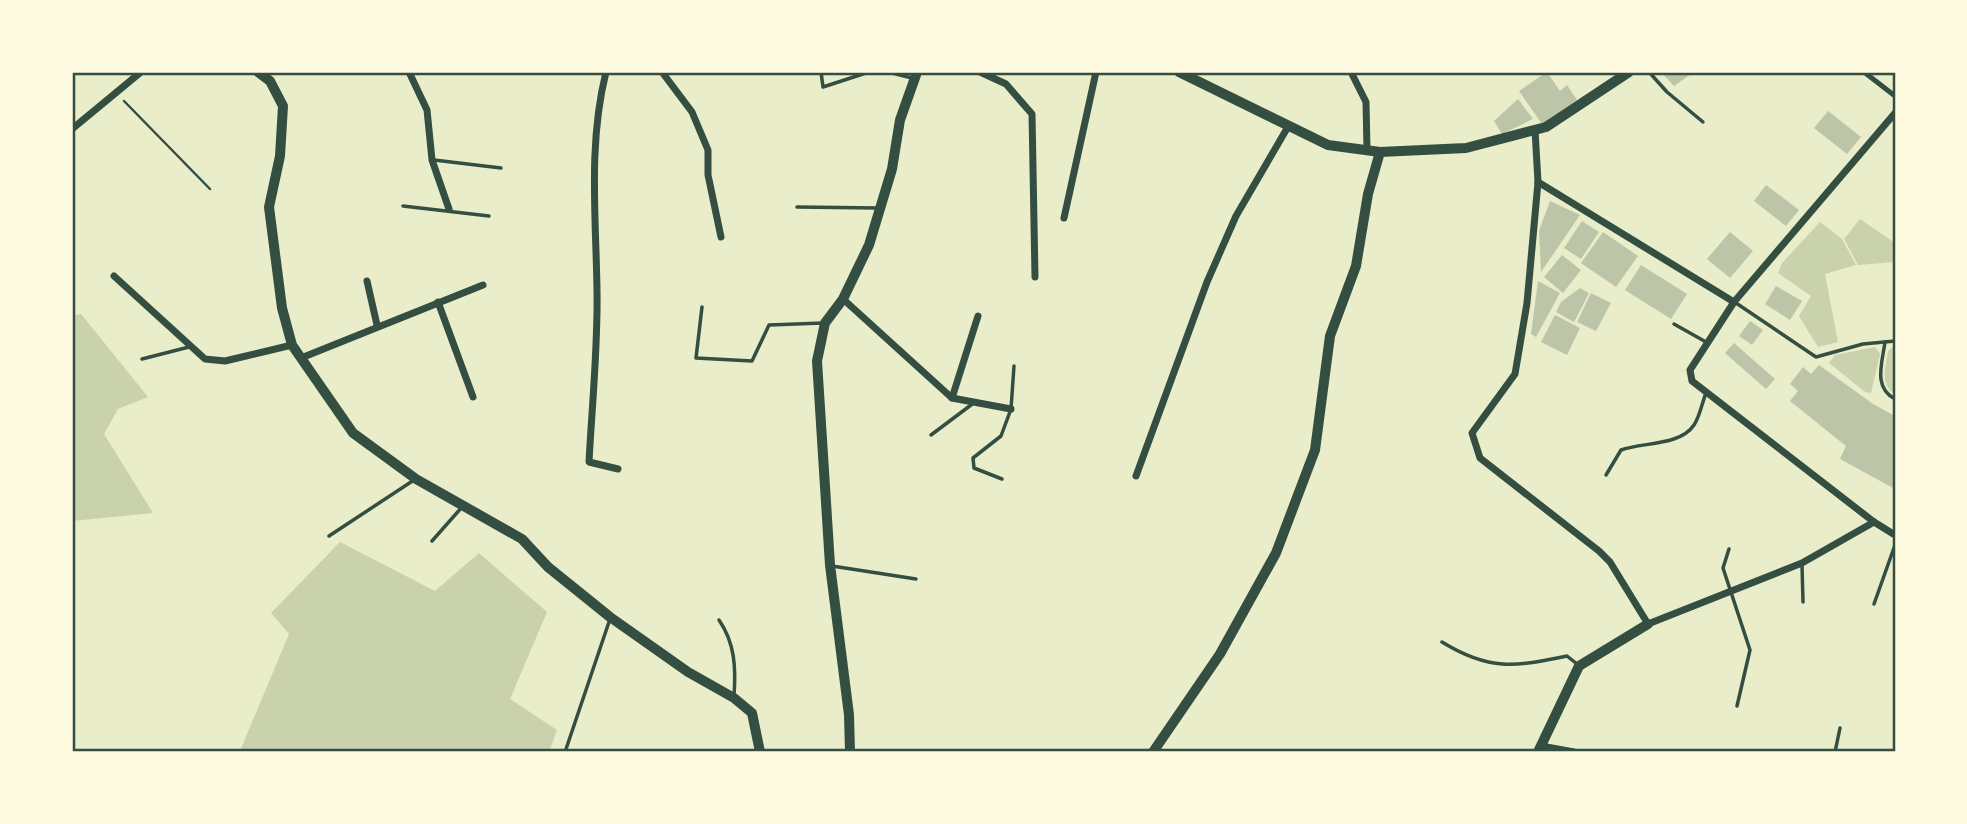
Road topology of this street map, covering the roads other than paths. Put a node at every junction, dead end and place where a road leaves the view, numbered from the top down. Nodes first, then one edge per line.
1 (141, 72) edge
2 (258, 72) edge
3 (409, 72) edge
4 (606, 72) edge
5 (662, 72) edge
6 (821, 72) edge
7 (869, 72) edge
8 (888, 72) edge
9 (980, 72) edge
10 (1096, 72) edge
11 (1179, 72) edge
12 (1350, 72) edge
13 (1629, 72) edge
14 (1649, 72) edge
15 (1864, 72) edge
16 (914, 75) edge
17 (1895, 96) edge
18 (1895, 113) edge
19 (1703, 122) dead end
20 (1289, 125) junction
21 (72, 129) edge
22 (1535, 130) junction
23 (1367, 150) junction
24 (1380, 152) junction
25 (432, 160) junction
26 (501, 168) dead end
27 (1538, 182) junction
28 (403, 206) dead end
29 (797, 207) dead end
30 (880, 208) junction
31 (449, 209) junction
32 (489, 216) dead end
33 (1064, 218) dead end
34 (721, 237) dead end
35 (114, 276) dead end
36 (1035, 277) dead end
37 (367, 281) dead end
38 (483, 285) dead end
39 (843, 299) junction
40 (438, 302) junction
41 (1734, 302) junction
42 (702, 307) dead end
43 (978, 316) dead end
44 (825, 323) junction
45 (1674, 324) dead end
46 (377, 325) junction
47 (1895, 341) edge
48 (1885, 342) junction
49 (1708, 343) junction
50 (292, 345) junction
51 (189, 347) junction
52 (301, 358) junction
53 (142, 359) dead end
54 (1014, 366) dead end
55 (1706, 393) junction
56 (473, 397) dead end
57 (952, 398) junction
58 (1895, 399) edge
59 (977, 401) junction
60 (1010, 409) junction
61 (931, 435) dead end
62 (618, 469) dead end
63 (1606, 475) dead end
64 (1136, 476) dead end
65 (416, 478) junction
66 (1002, 480) dead end
67 (463, 506) junction
68 (1874, 523) junction
69 (329, 536) dead end
70 (1895, 536) edge
71 (432, 541) dead end
72 (1895, 545) edge
73 (1729, 549) dead end
74 (1802, 563) junction
75 (830, 565) junction
76 (916, 579) dead end
77 (1732, 589) junction
78 (1803, 602) dead end
79 (1874, 604) dead end
80 (610, 617) junction
81 (719, 620) dead end
82 (1647, 624) junction
83 (1442, 642) dead end
84 (1579, 666) junction
85 (734, 698) junction
86 (1737, 706) dead end
87 (1840, 728) dead end
88 (1539, 749) edge
89 (565, 752) edge
90 (760, 752) edge
91 (850, 752) edge
92 (1153, 752) edge
93 (1574, 752) edge
94 (1835, 752) edge

1 - 21 street
2 - 50 street
3 - 25 street
4 - 62 street
5 - 34 street
6 - 7 lane
8 - 16 lane
9 - 36 street
10 - 33 street
11 - 20 street
12 - 23 street
13 - 22 street
14 - 19 lane
15 - 17 street
16 - 30 street
18 - 41 street
20 - 23 street
20 - 64 street
22 - 24 street
22 - 27 street
23 - 24 street
24 - 92 street
25 - 26 lane
25 - 31 street
27 - 41 street
27 - 82 street
28 - 31 lane
29 - 30 lane
30 - 39 street
31 - 32 lane
35 - 51 street
37 - 46 street
38 - 40 street
39 - 44 street
39 - 57 street
40 - 46 street
40 - 56 street
41 - 48 lane
41 - 49 street
42 - 44 lane
43 - 57 street
44 - 75 street
45 - 49 lane
46 - 52 street
47 - 48 lane
48 - 58 lane
49 - 55 street
50 - 51 street
50 - 52 street
51 - 53 lane
52 - 65 street
54 - 60 lane
55 - 63 lane
55 - 68 street
57 - 59 street
59 - 60 street
59 - 61 lane
60 - 66 lane
65 - 67 street
65 - 69 lane
67 - 71 lane
67 - 80 street
68 - 70 street
68 - 74 street
72 - 79 lane
73 - 77 lane
74 - 77 street
74 - 78 lane
75 - 76 lane
75 - 91 street
77 - 82 street
77 - 86 lane
80 - 85 street
80 - 89 lane
81 - 85 lane
82 - 84 street
83 - 84 lane
84 - 88 street
85 - 90 street
87 - 94 lane
88 - 93 street

